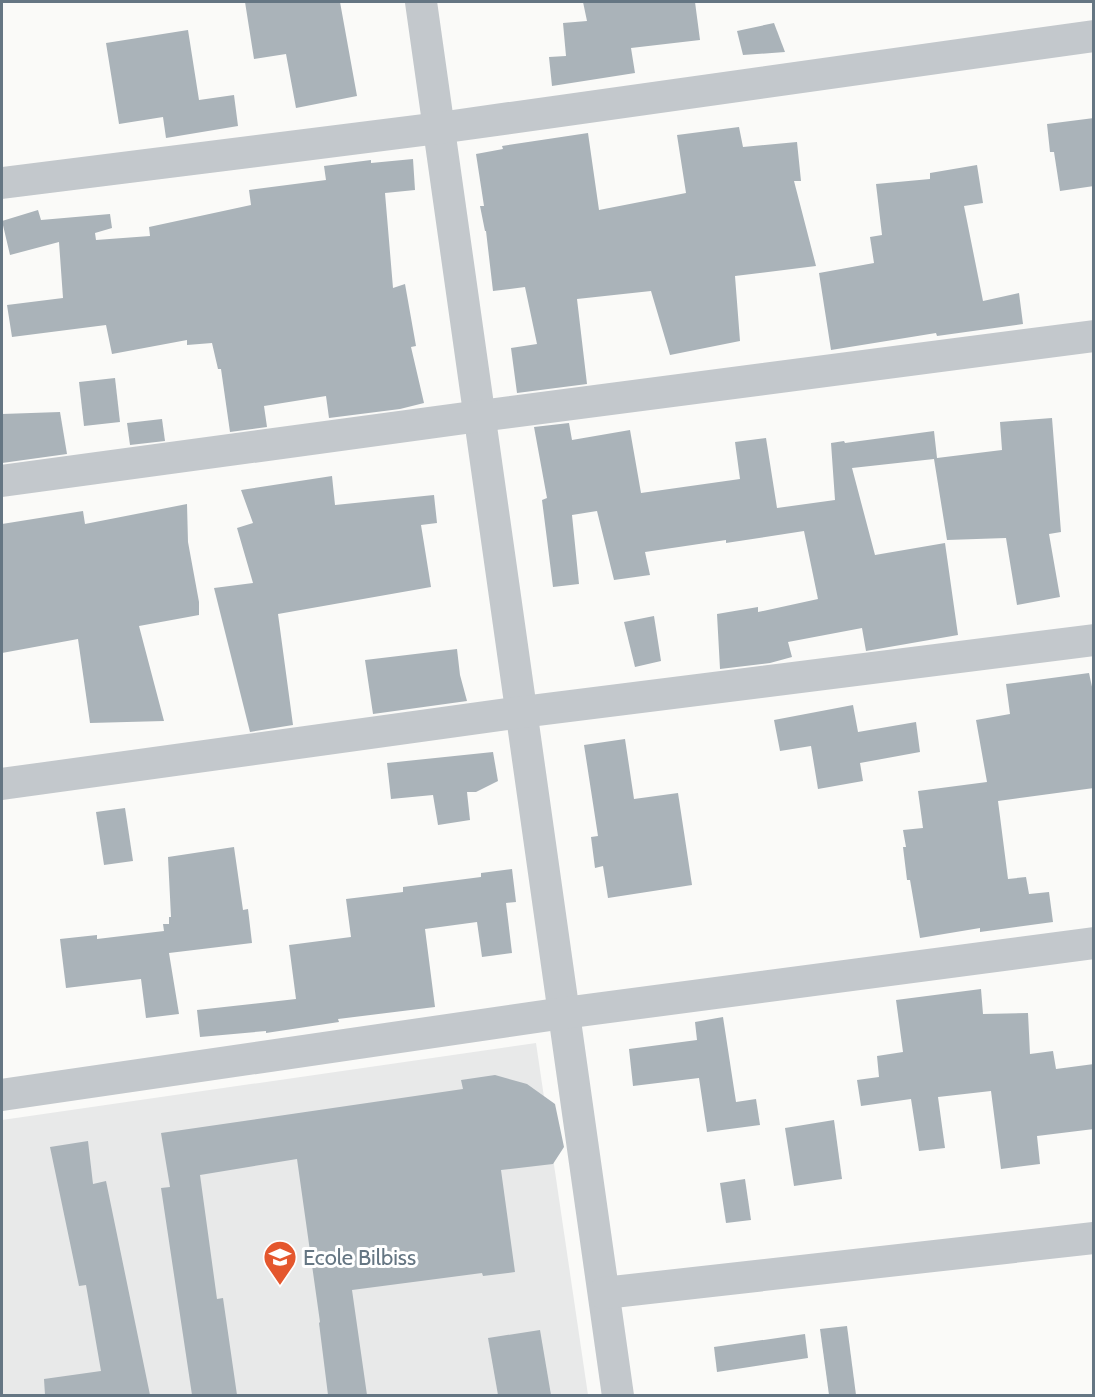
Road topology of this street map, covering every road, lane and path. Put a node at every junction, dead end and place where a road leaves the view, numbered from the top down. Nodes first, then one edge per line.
1 (421, 2) edge
2 (1094, 36) edge
3 (439, 128) junction
4 (2, 183) edge
5 (1094, 336) edge
6 (480, 416) junction
7 (2, 482) edge
8 (1094, 640) edge
9 (522, 712) junction
10 (2, 784) edge
11 (1094, 943) edge
12 (564, 1013) junction
13 (2, 1095) edge
14 (1094, 1238) edge
15 (604, 1293) junction
16 (618, 1395) edge

1 - 3 street
2 - 3 street
3 - 4 street
3 - 6 street
5 - 6 street
6 - 7 street
6 - 9 street
8 - 9 street
9 - 10 street
9 - 12 street
11 - 12 street
12 - 13 street
12 - 15 street
14 - 15 street
15 - 16 street

